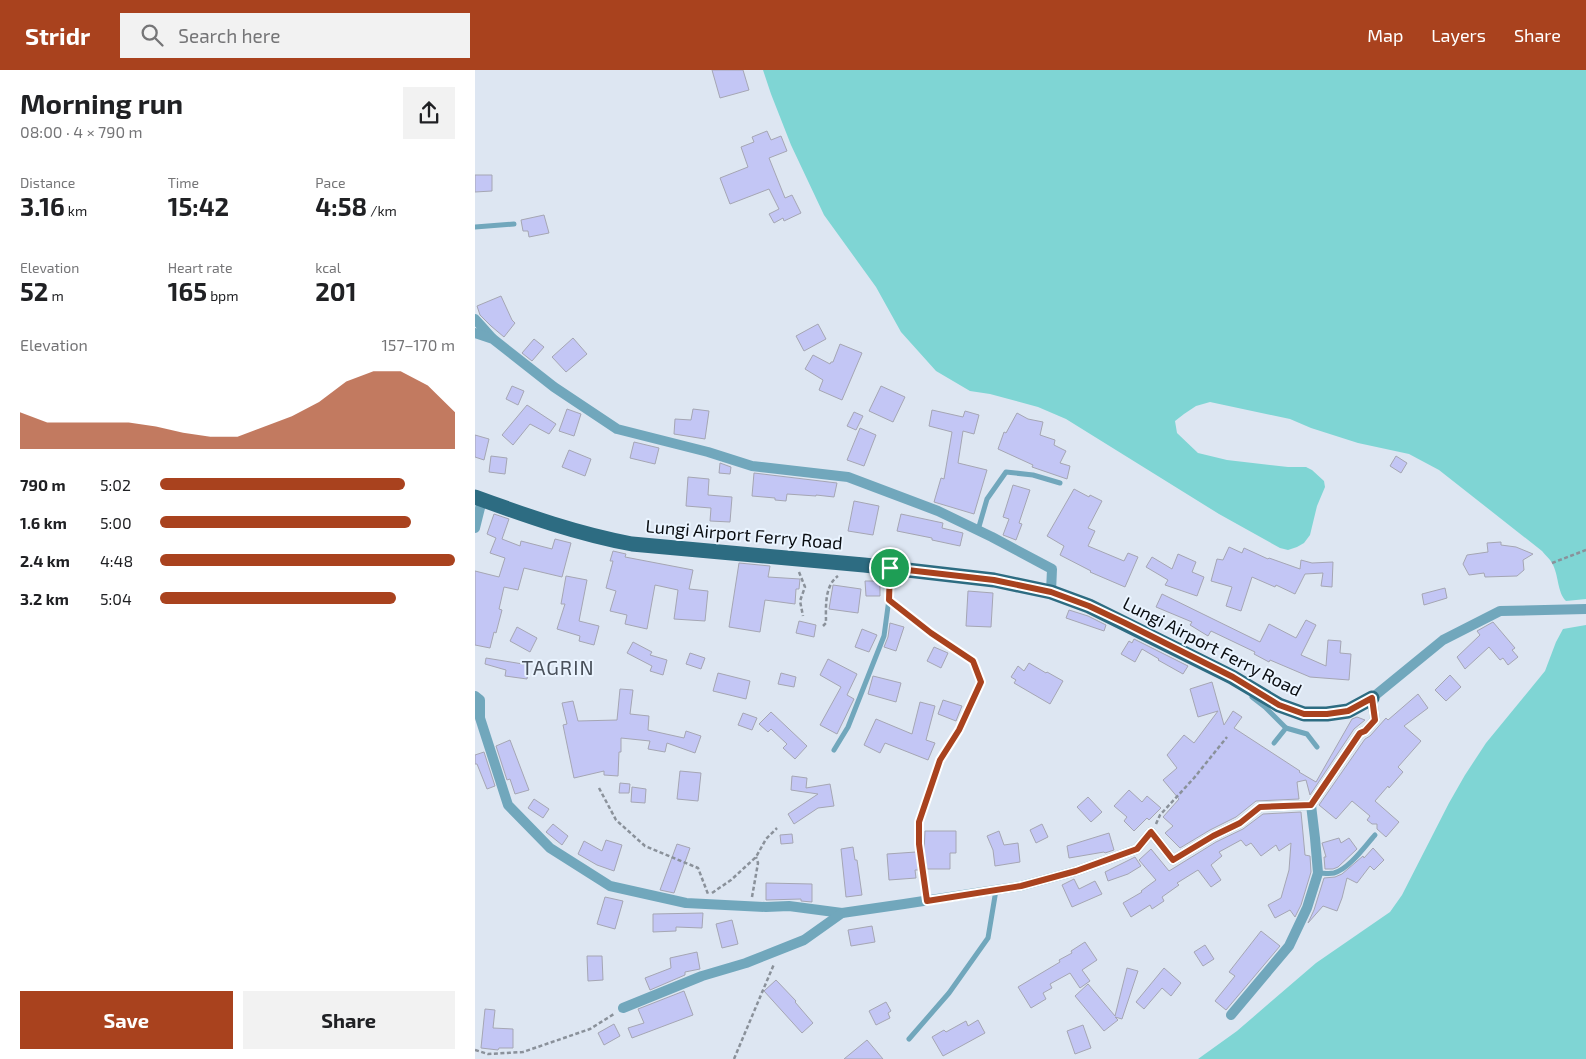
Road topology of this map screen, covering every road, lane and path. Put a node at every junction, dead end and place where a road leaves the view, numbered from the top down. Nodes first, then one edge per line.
1 (514, 224) dead end
2 (475, 227) edge
3 (475, 319) edge
4 (475, 333) edge
5 (493, 339) junction
6 (1060, 483) dead end
7 (479, 499) edge
8 (475, 528) edge
9 (978, 530) junction
10 (1586, 550) edge
11 (798, 560) junction
12 (1552, 563) dead end
13 (890, 568) junction
14 (844, 572) dead end
15 (1051, 592) junction
16 (889, 600) junction
17 (1586, 609) edge
18 (803, 616) dead end
19 (823, 626) dead end
20 (1233, 677) junction
21 (475, 696) edge
22 (1372, 698) junction
23 (1286, 728) junction
24 (1227, 737) dead end
25 (1274, 743) dead end
26 (1317, 747) dead end
27 (835, 750) dead end
28 (599, 788) dead end
29 (1311, 805) junction
30 (777, 828) dead end
31 (1151, 832) junction
32 (1375, 835) dead end
33 (756, 857) junction
34 (1317, 873) junction
35 (996, 890) junction
36 (709, 896) junction
37 (927, 901) junction
38 (698, 903) junction
39 (750, 905) junction
40 (842, 912) junction
41 (781, 949) junction
42 (623, 1008) joint
43 (1231, 1015) dead end
44 (909, 1039) dead end
45 (475, 1050) edge
46 (734, 1059) edge

1 - 2 lane
3 - 5 street
4 - 5 street
5 - 9 street
6 - 9 lane
7 - 8 street
7 - 11 main road, Lungi Airport Ferry Road
9 - 15 street
10 - 12 path
11 - 13 main road, Lungi Airport Ferry Road
11 - 18 path
13 - 15 main road, Lungi Airport Ferry Road
13 - 16 lane
14 - 19 path
15 - 20 main road, Lungi Airport Ferry Road
16 - 27 lane
16 - 37 lane
17 - 22 street
20 - 22 main road, Lungi Airport Ferry Road
20 - 23 lane
21 - 38 street
22 - 29 street
23 - 25 lane
23 - 26 lane
24 - 31 path
28 - 36 path
29 - 31 street
29 - 34 street
30 - 33 path
31 - 35 street
32 - 34 lane
33 - 36 path
33 - 39 path
34 - 43 street
35 - 37 street
35 - 44 lane
36 - 38 path
37 - 40 street
38 - 39 street
39 - 40 street
40 - 41 street
41 - 42 street
41 - 46 path
42 - 45 path

